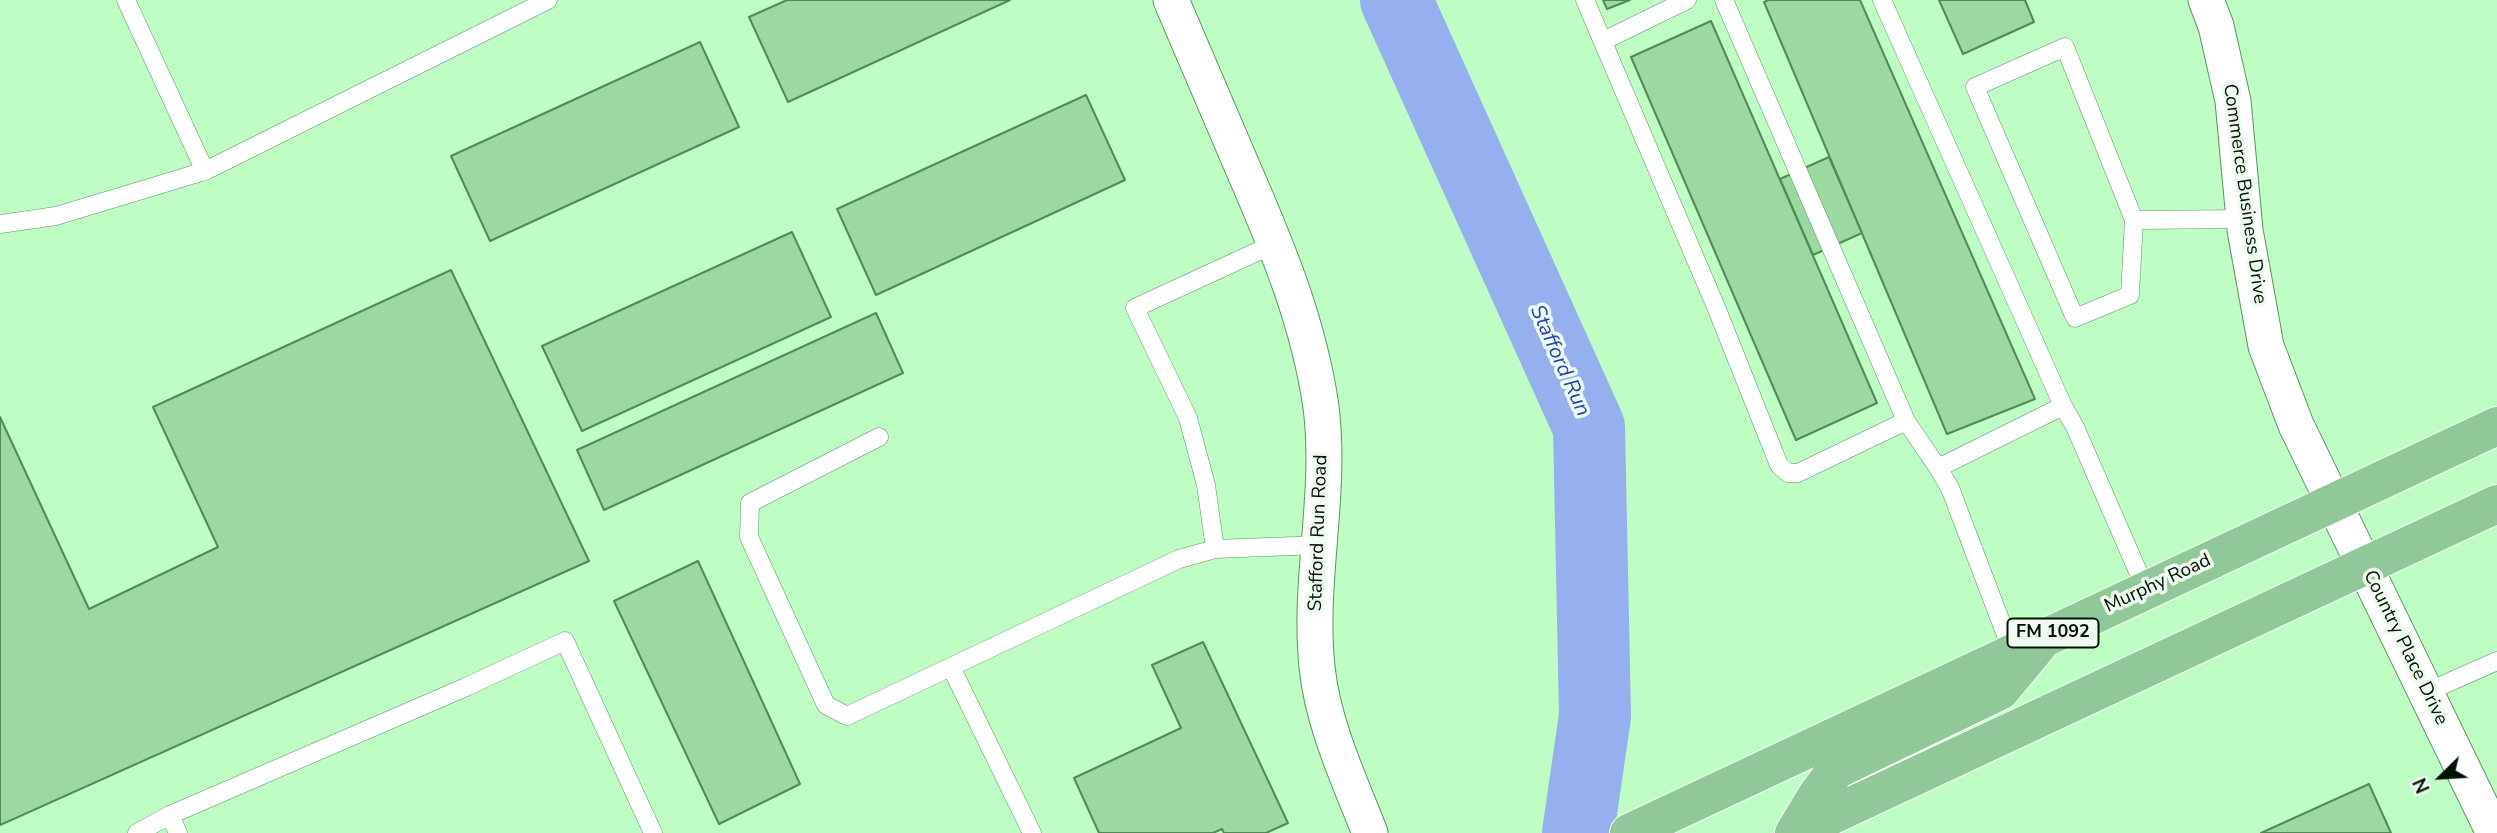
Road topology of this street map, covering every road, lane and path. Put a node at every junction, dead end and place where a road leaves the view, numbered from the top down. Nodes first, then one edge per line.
1 (126, 0) edge
2 (548, 0) edge
3 (1171, 0) edge
4 (1585, 0) edge
5 (1688, 0) edge
6 (1724, 0) edge
7 (1882, 0) edge
8 (2206, 0) edge
9 (1603, 41) junction
10 (205, 172) junction
11 (2244, 219) junction
12 (2134, 220) junction
13 (0, 224) edge
14 (1276, 243) junction
15 (2063, 406) junction
16 (1906, 421) junction
17 (2497, 426) edge
18 (878, 437) dead end
19 (1938, 468) junction
20 (2333, 502) junction
21 (2497, 504) edge
22 (1321, 545) junction
23 (1215, 548) junction
24 (2364, 566) junction
25 (2146, 590) junction
26 (2029, 644) junction
27 (2497, 660) edge
28 (951, 667) junction
29 (2427, 692) junction
30 (170, 815) junction
31 (1367, 832) edge
32 (137, 833) edge
33 (178, 833) edge
34 (653, 833) edge
35 (1032, 833) edge
36 (1629, 833) edge
37 (1794, 833) edge
38 (2494, 833) edge

1 - 10 lane
2 - 10 lane
3 - 14 street, Stafford Run Road
4 - 9 lane
5 - 9 lane
6 - 16 lane
7 - 15 lane
8 - 11 street, Commerce Business Drive
9 - 16 lane
10 - 13 lane
11 - 12 lane
11 - 20 street, Commerce Business Drive
12 - 12 lane
14 - 22 street, Stafford Run Road
14 - 23 lane
15 - 19 lane
15 - 25 lane
16 - 19 lane
17 - 20 main road, Murphy Road / FM 1092
18 - 28 lane
19 - 26 lane
20 - 24 street, Country Place Drive
20 - 25 main road, Murphy Road / FM 1092
21 - 24 main road
22 - 23 lane
22 - 31 street, Stafford Run Road
23 - 28 lane
24 - 29 street, Country Place Drive
24 - 37 main road
25 - 26 main road, Murphy Road / FM 1092
26 - 36 main road, Murphy Road / FM 1092
26 - 37 main road
27 - 29 lane
28 - 35 lane
29 - 38 street, Country Place Drive
30 - 32 lane
30 - 33 lane
30 - 34 lane

